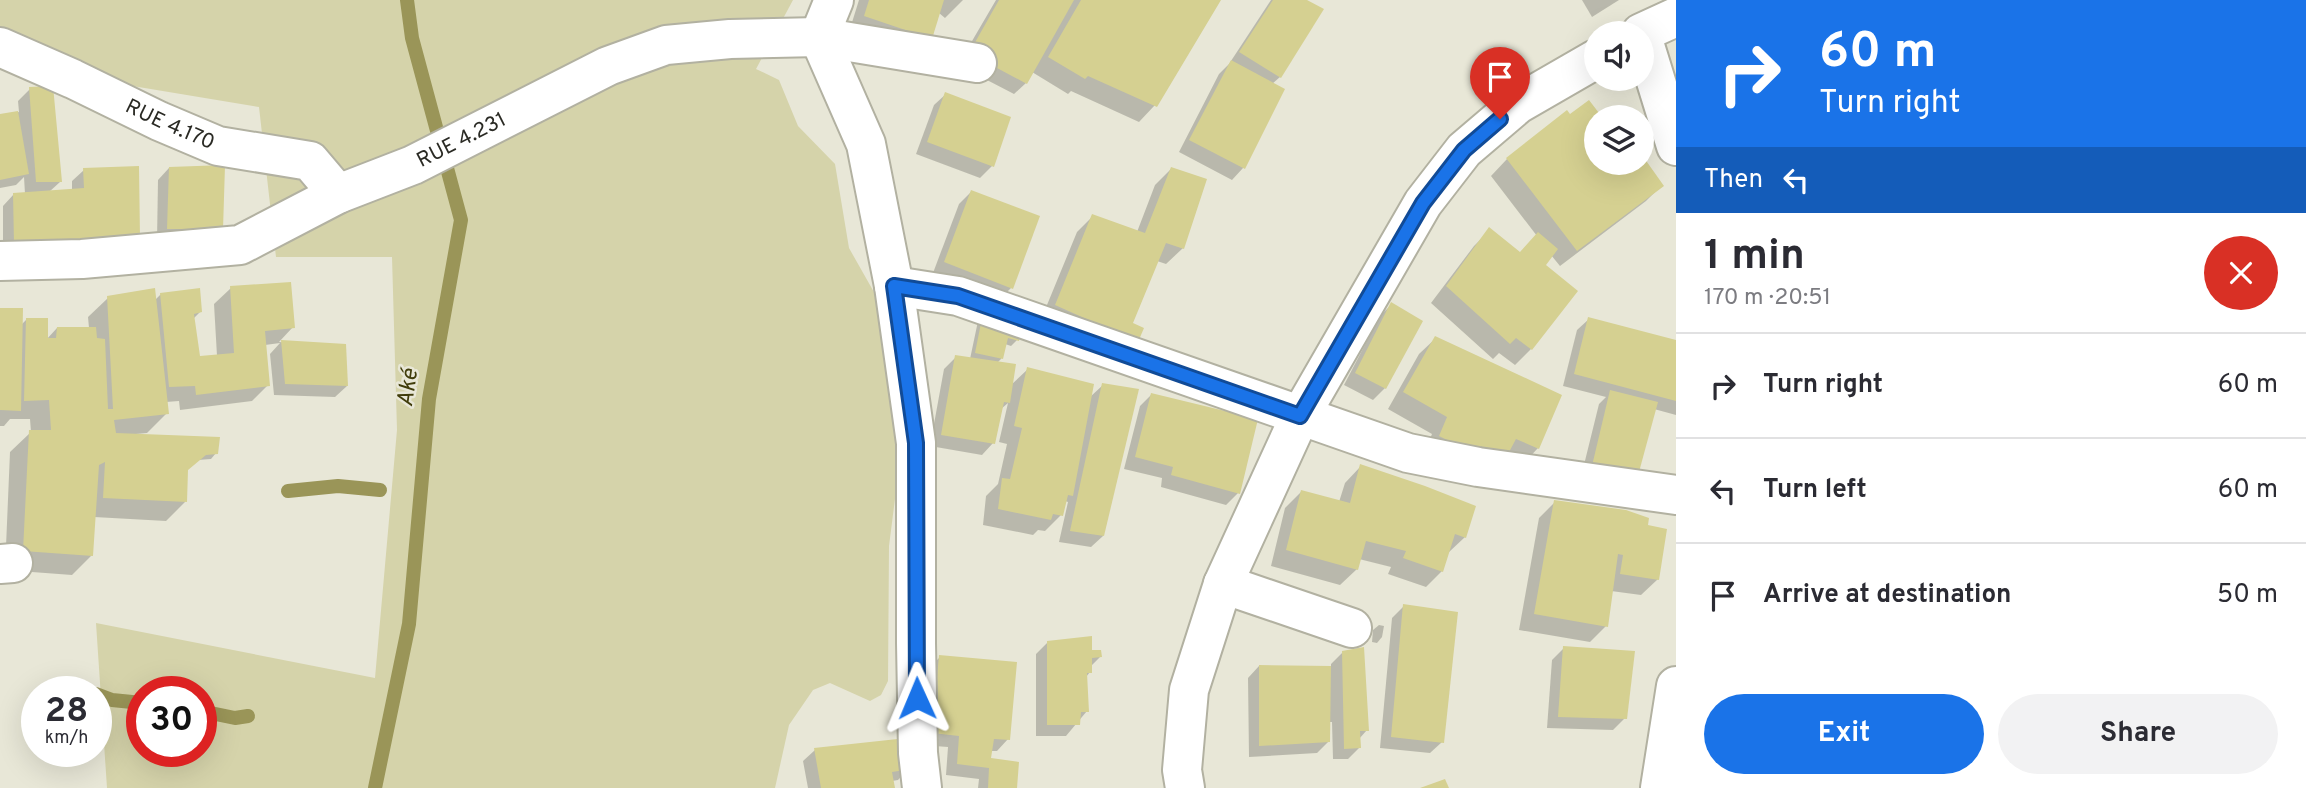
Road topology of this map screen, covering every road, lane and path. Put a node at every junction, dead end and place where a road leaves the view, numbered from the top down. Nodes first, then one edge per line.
1 (834, 0) edge
2 (1676, 16) edge
3 (1654, 27) edge
4 (819, 37) junction
5 (0, 47) edge
6 (977, 63) dead end
7 (1584, 66) edge
8 (1654, 76) edge
9 (1676, 146) edge
10 (338, 194) junction
11 (0, 261) edge
12 (894, 286) junction
13 (1300, 416) junction
14 (1676, 495) edge
15 (1223, 584) junction
16 (1352, 628) dead end
17 (1676, 686) edge
18 (922, 788) edge
19 (1185, 788) edge
20 (1660, 788) edge

1 - 4 street
2 - 3 street
4 - 6 street, RUE 4.231
4 - 10 street, RUE 4.231
4 - 12 street
5 - 10 street, RUE 4.170
7 - 13 street
8 - 9 street
10 - 11 street, RUE 4.231
12 - 13 street
12 - 18 street
13 - 14 street
13 - 15 street
15 - 16 street
15 - 19 street
17 - 20 street

